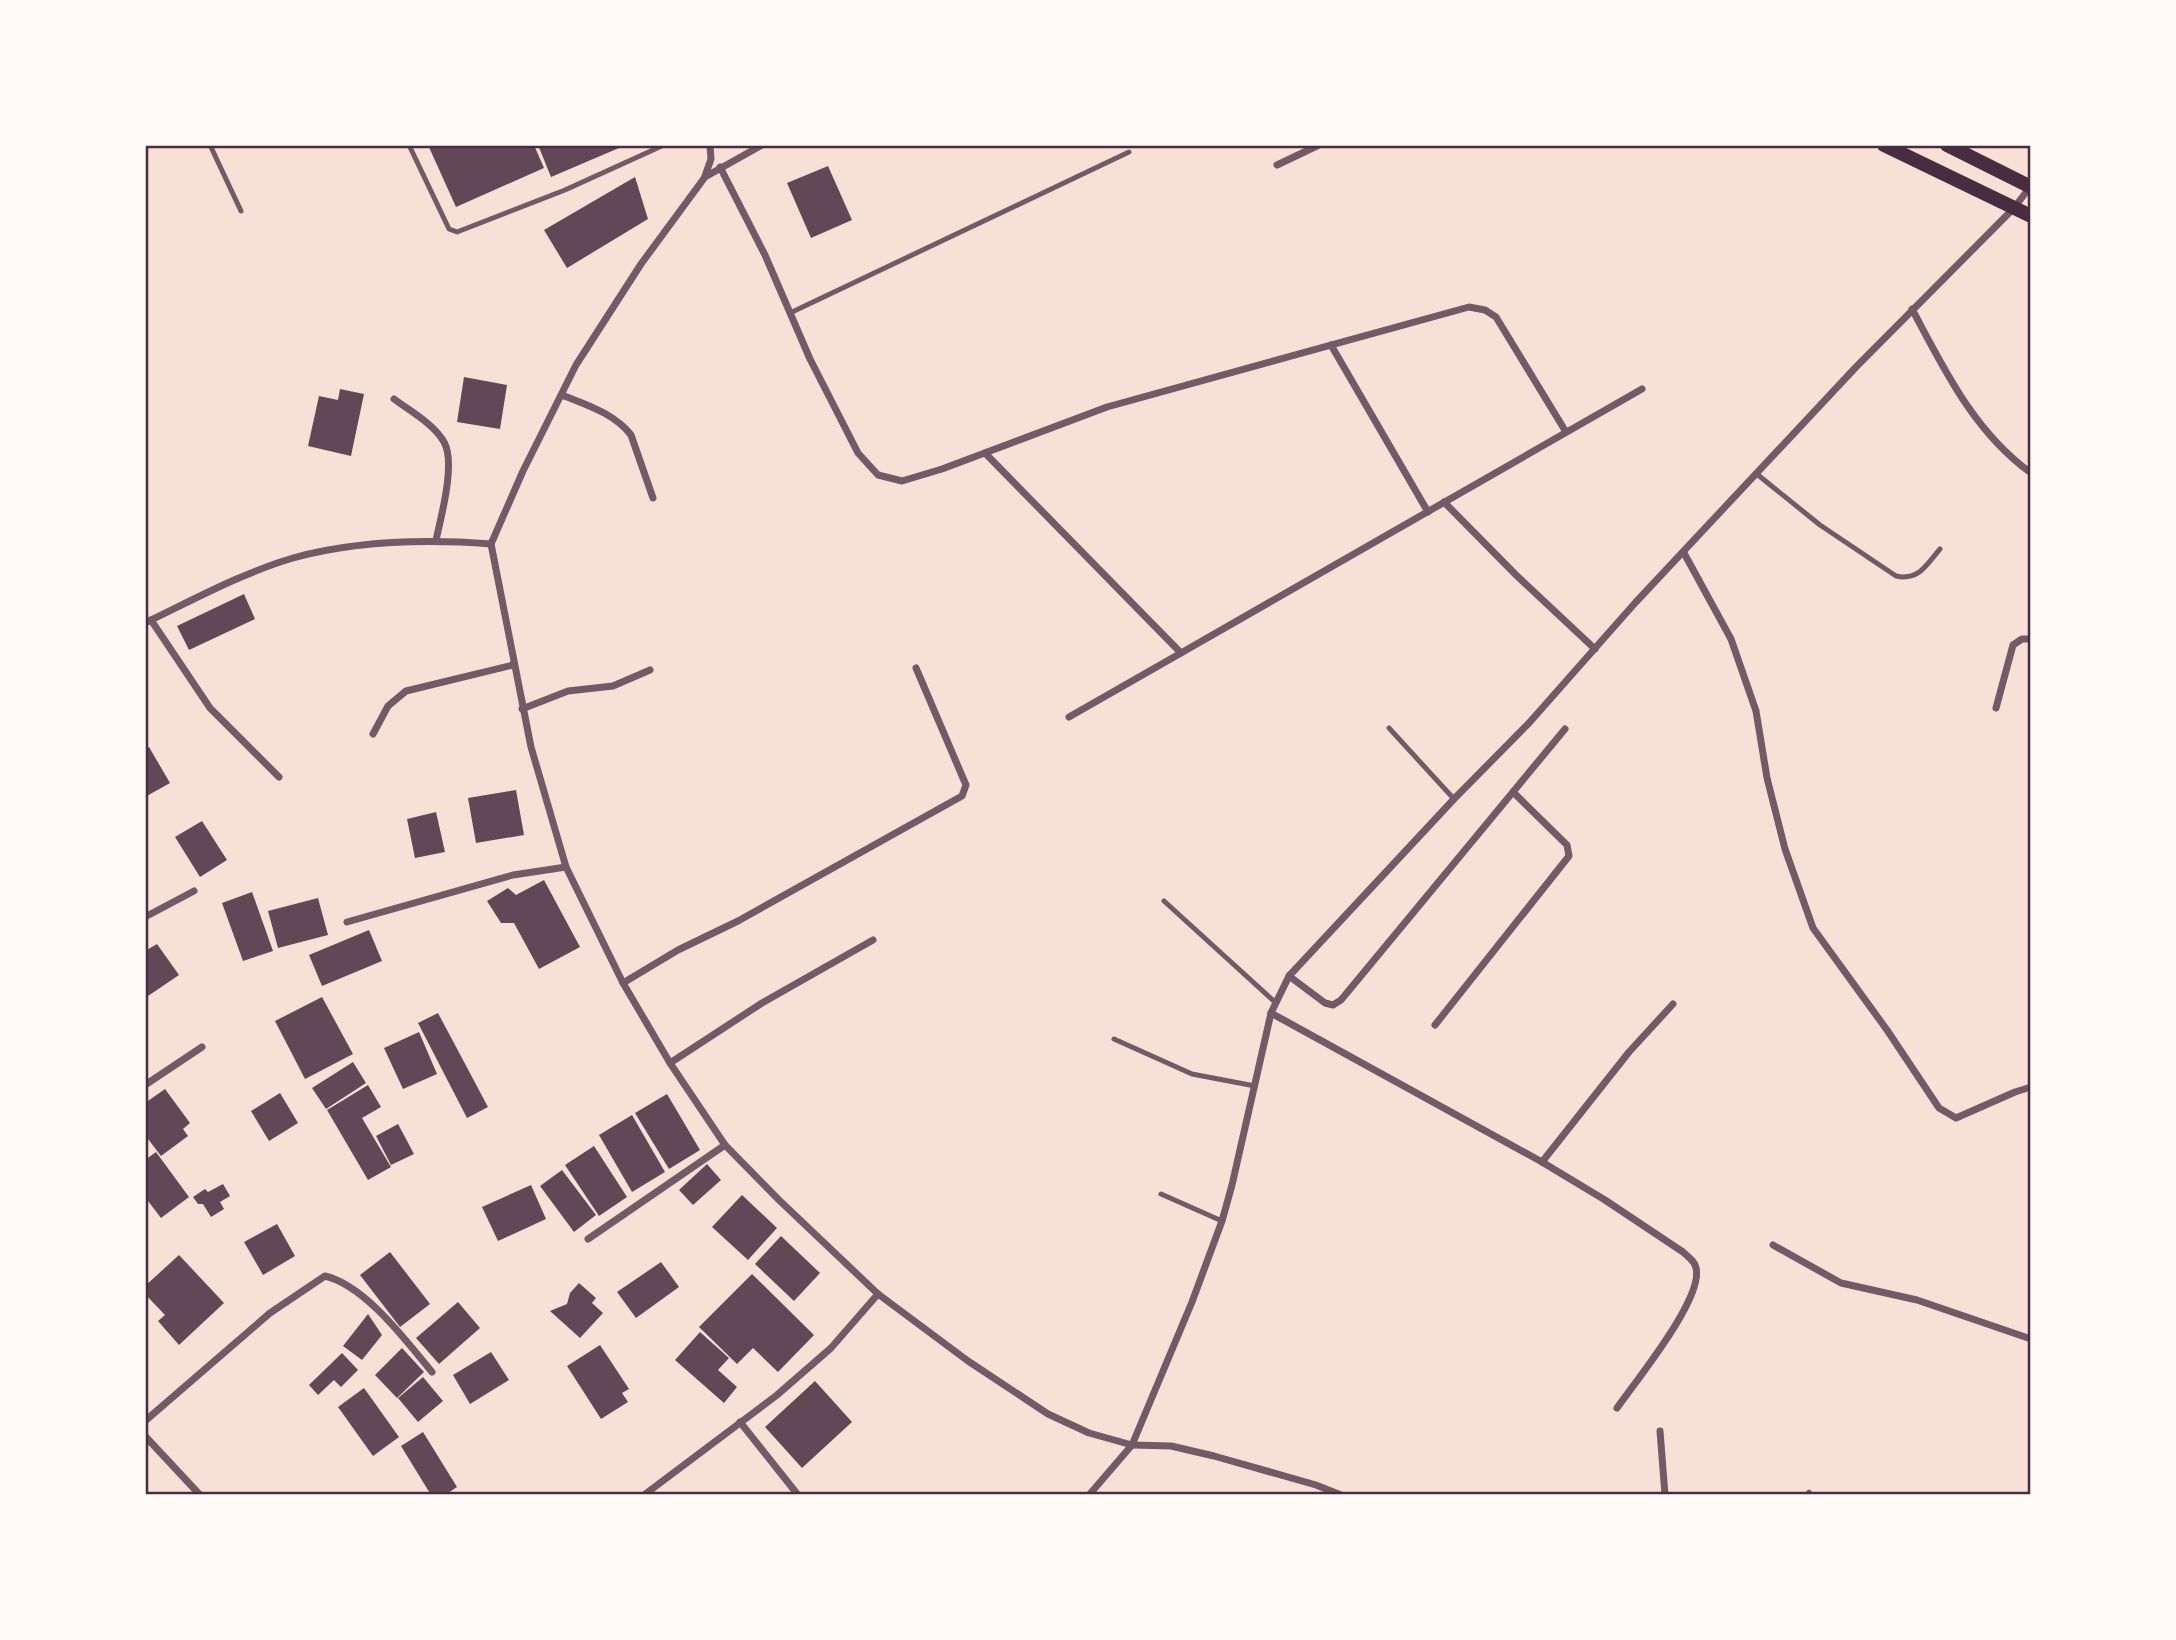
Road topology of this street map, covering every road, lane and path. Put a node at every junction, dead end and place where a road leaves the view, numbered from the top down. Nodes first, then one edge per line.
1 (210, 145) edge
2 (409, 145) edge
3 (664, 145) edge
4 (710, 145) edge
5 (762, 145) edge
6 (1320, 145) edge
7 (1884, 145) edge
8 (1947, 145) edge
9 (1129, 152) dead end
10 (1277, 165) dead end
11 (720, 167) junction
12 (705, 177) junction
13 (2031, 187) edge
14 (2014, 208) junction
15 (241, 211) dead end
16 (2031, 216) edge
17 (1912, 309) junction
18 (790, 313) junction
19 (1331, 345) junction
20 (1642, 389) dead end
21 (562, 395) junction
22 (394, 399) dead end
23 (1566, 432) junction
24 (985, 453) junction
25 (2031, 473) edge
26 (1758, 475) junction
27 (653, 498) dead end
28 (1444, 502) junction
29 (1428, 512) junction
30 (436, 540) junction
31 (491, 544) junction
32 (1940, 549) dead end
33 (1684, 553) junction
34 (148, 622) edge
35 (2031, 639) edge
36 (1595, 649) junction
37 (1181, 653) junction
38 (513, 665) junction
39 (916, 668) dead end
40 (650, 670) dead end
41 (1996, 708) dead end
42 (522, 709) junction
43 (1069, 717) dead end
44 (1390, 728) dead end
45 (1565, 730) dead end
46 (373, 734) dead end
47 (279, 777) dead end
48 (1513, 792) junction
49 (1454, 799) junction
50 (566, 867) junction
51 (194, 891) dead end
52 (1164, 901) dead end
53 (145, 917) edge
54 (346, 922) dead end
55 (873, 940) dead end
56 (1289, 976) junction
57 (623, 983) junction
58 (1276, 1003) junction
59 (1673, 1004) dead end
60 (1271, 1013) junction
61 (1435, 1026) dead end
62 (1114, 1039) dead end
63 (202, 1047) dead end
64 (670, 1063) junction
65 (145, 1085) edge
66 (1255, 1086) junction
67 (2031, 1087) edge
68 (725, 1145) junction
69 (1542, 1162) junction
70 (1161, 1194) dead end
71 (1222, 1221) junction
72 (589, 1239) dead end
73 (1773, 1245) dead end
74 (878, 1294) junction
75 (2031, 1339) edge
76 (432, 1372) dead end
77 (1616, 1408) dead end
78 (145, 1421) edge
79 (740, 1422) junction
80 (1660, 1431) dead end
81 (145, 1436) edge
82 (1132, 1445) junction
83 (200, 1495) edge
84 (644, 1495) edge
85 (798, 1495) edge
86 (1089, 1495) edge
87 (1341, 1495) edge
88 (1665, 1495) edge

1 - 15 lane
2 - 3 lane
4 - 12 street
5 - 11 street
6 - 10 street
7 - 14 main road
8 - 13 main road
9 - 18 lane
11 - 12 street
11 - 18 street
12 - 21 street
13 - 14 street
14 - 16 main road
14 - 17 street
17 - 25 street
17 - 26 street
18 - 24 street
19 - 23 street
19 - 24 street
19 - 29 street
20 - 23 street
21 - 27 street
21 - 31 street
22 - 30 street
23 - 28 street
24 - 37 street
26 - 32 lane
26 - 33 street
28 - 29 street
28 - 36 street
29 - 37 street
30 - 31 street
30 - 34 street
31 - 38 street
33 - 36 street
33 - 67 street
34 - 47 street
35 - 41 street
36 - 49 street
37 - 43 street
38 - 42 street
38 - 46 street
39 - 57 street
40 - 42 street
42 - 50 street
44 - 49 lane
45 - 48 street
48 - 56 street
48 - 61 street
49 - 56 street
50 - 54 street
50 - 57 street
51 - 53 street
52 - 58 lane
55 - 64 street
56 - 58 street
57 - 64 street
58 - 60 street
59 - 69 street
60 - 66 street
60 - 69 street
62 - 66 lane
63 - 65 street
64 - 68 street
66 - 71 street
68 - 72 street
68 - 74 street
69 - 77 street
70 - 71 lane
71 - 82 street
73 - 75 street
74 - 79 street
74 - 82 street
76 - 78 street
79 - 84 street
79 - 85 street
80 - 88 street
81 - 83 street
82 - 86 street
82 - 87 street

